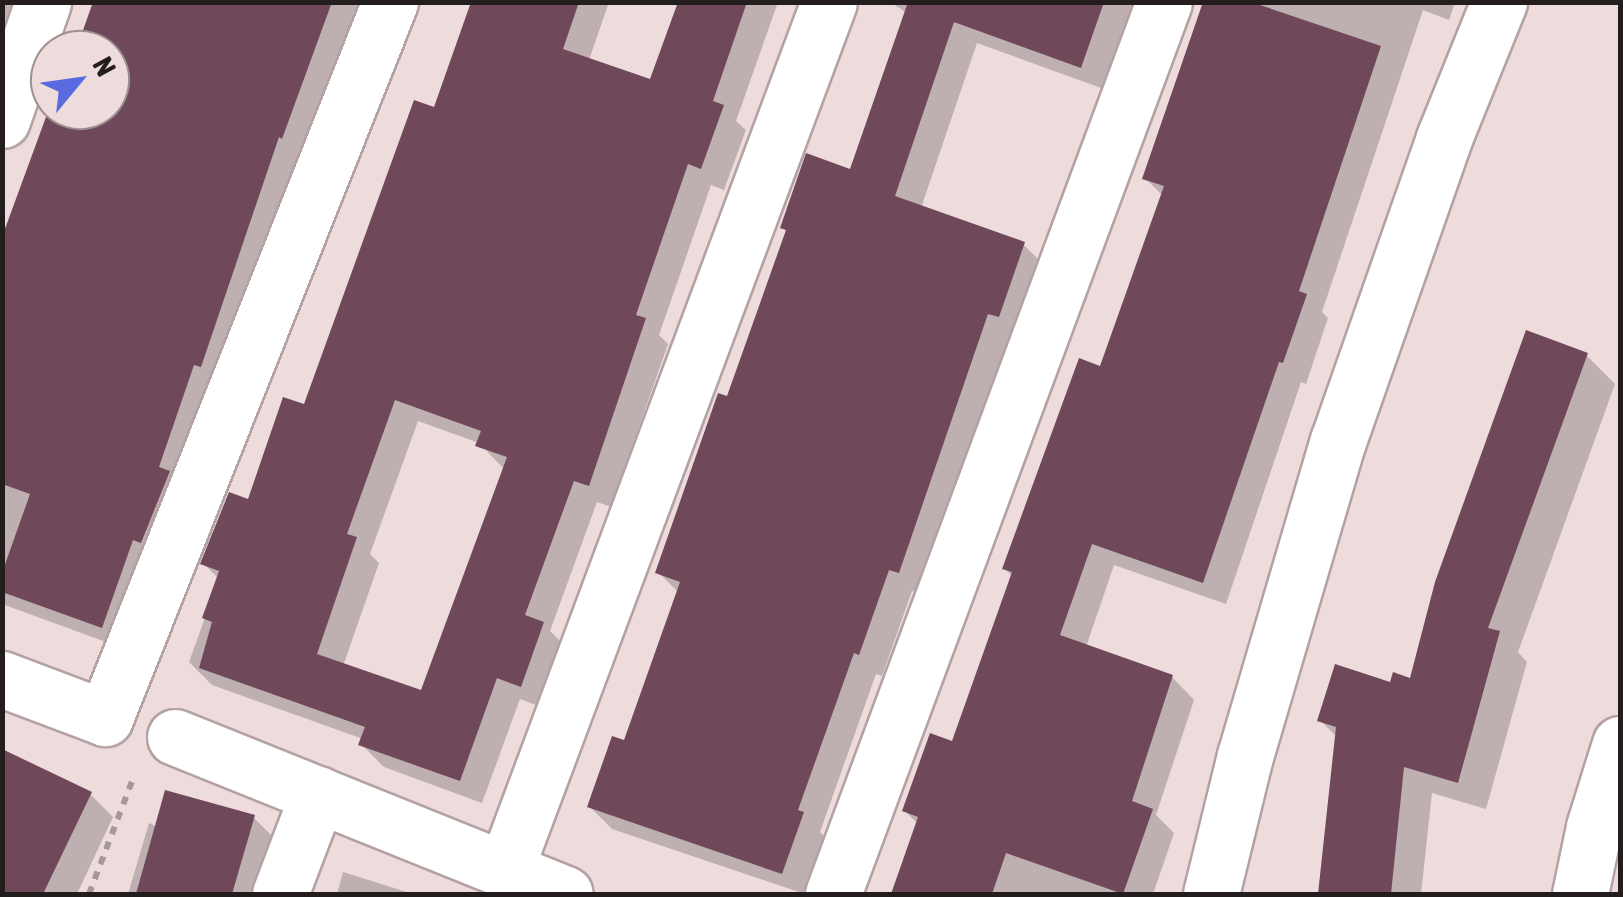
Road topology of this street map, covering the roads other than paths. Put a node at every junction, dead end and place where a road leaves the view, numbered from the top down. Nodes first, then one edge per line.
1 (43, 2) edge
2 (390, 2) edge
3 (829, 2) edge
4 (1164, 2) edge
5 (1499, 2) edge
6 (2, 120) edge
7 (2, 679) edge
8 (1620, 744) edge
9 (156, 751) road end
10 (318, 794) junction
11 (505, 870) junction
12 (280, 894) edge
13 (565, 894) edge
14 (833, 894) edge
15 (1212, 894) edge
16 (1580, 894) edge

1 - 6 street
2 - 7 street
3 - 11 street
4 - 14 street
5 - 15 street
8 - 16 street
9 - 10 street
10 - 11 street
10 - 12 street
11 - 13 street

